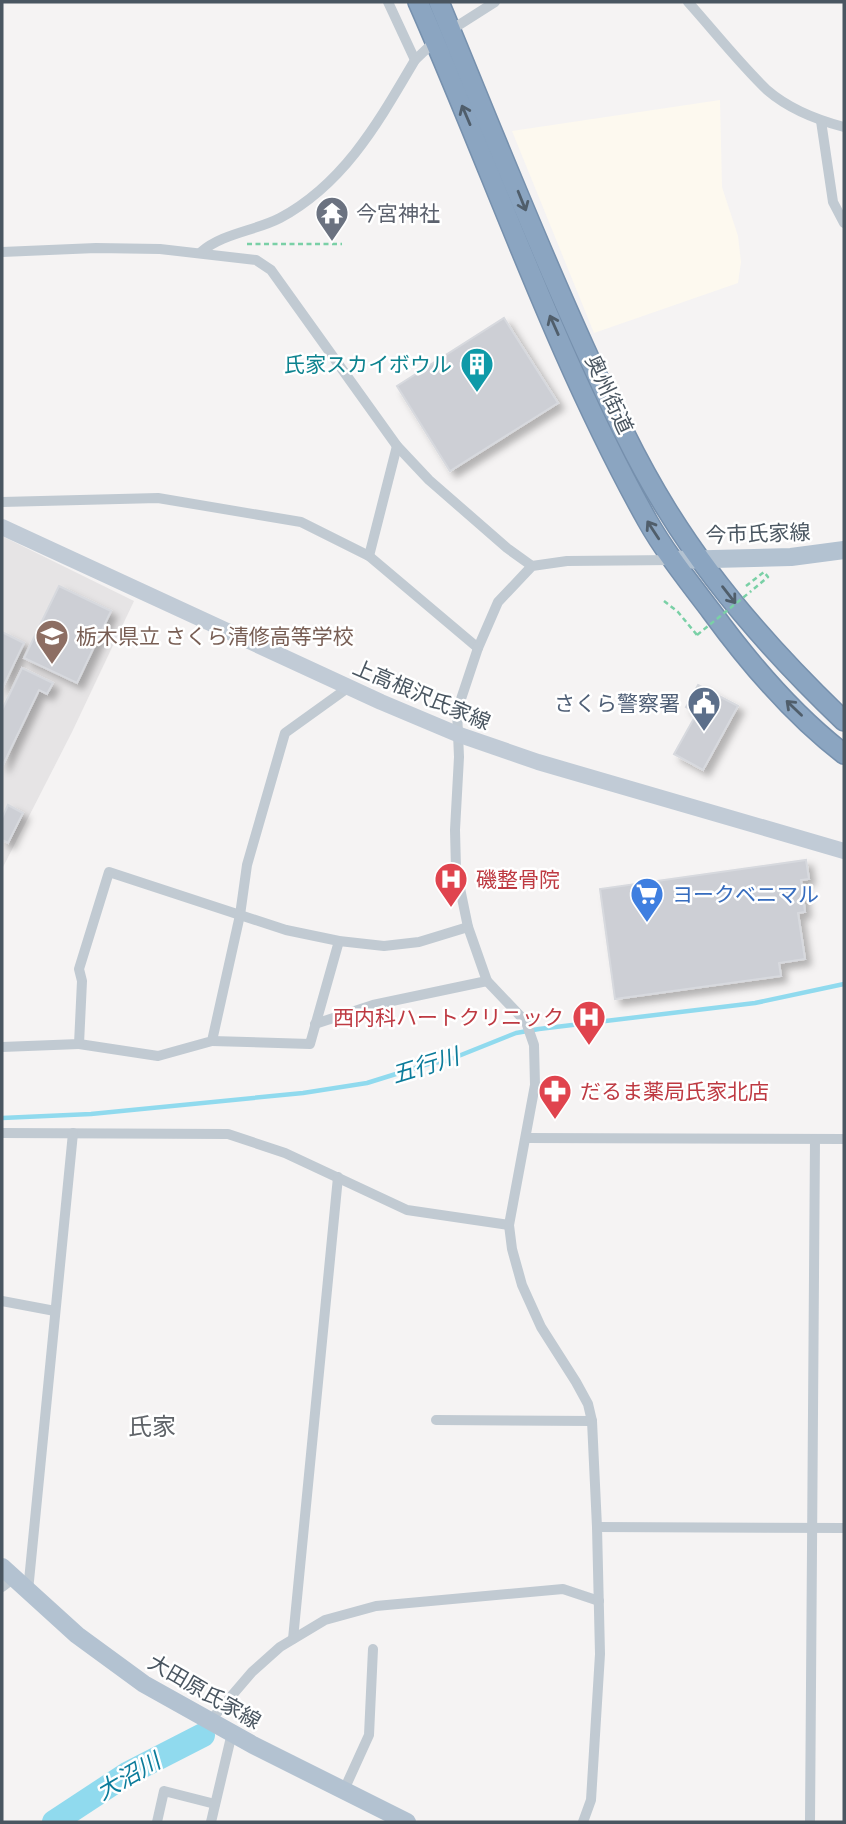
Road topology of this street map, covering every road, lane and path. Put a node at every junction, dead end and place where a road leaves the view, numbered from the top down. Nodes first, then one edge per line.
1 (388, 2) edge
2 (418, 2) edge
3 (439, 2) edge
4 (495, 2) edge
5 (688, 2) edge
6 (443, 35) junction
7 (415, 60) junction
8 (821, 121) junction
9 (844, 127) edge
10 (844, 223) edge
11 (237, 244) dead end
12 (342, 244) dead end
13 (2, 252) edge
14 (201, 252) junction
15 (397, 446) junction
16 (2, 502) edge
17 (2, 527) edge
18 (844, 550) edge
19 (369, 556) junction
20 (701, 559) junction
21 (673, 560) junction
22 (532, 566) junction
23 (746, 586) dead end
24 (664, 601) dead end
25 (478, 648) junction
26 (349, 687) junction
27 (844, 721) edge
28 (457, 734) junction
29 (844, 754) edge
30 (844, 851) edge
31 (240, 915) junction
32 (468, 927) junction
33 (339, 941) junction
34 (487, 981) junction
35 (315, 1024) junction
36 (212, 1041) junction
37 (79, 1044) junction
38 (2, 1047) edge
39 (2, 1133) edge
40 (73, 1133) junction
41 (526, 1138) junction
42 (815, 1139) junction
43 (844, 1139) edge
44 (338, 1177) junction
45 (509, 1225) junction
46 (2, 1301) edge
47 (55, 1311) junction
48 (436, 1420) dead end
49 (592, 1421) junction
50 (597, 1527) junction
51 (812, 1528) junction
52 (844, 1528) edge
53 (11, 1581) edge
54 (598, 1601) junction
55 (293, 1639) junction
56 (373, 1649) dead end
57 (210, 1721) junction
58 (232, 1733) junction
59 (344, 1790) junction
60 (215, 1804) junction
61 (157, 1822) edge
62 (211, 1822) edge
63 (407, 1822) edge
64 (583, 1822) edge
65 (810, 1822) edge

1 - 7 street
2 - 6 highway, 奥州街道
3 - 6 highway, 奥州街道
4 - 6 street
5 - 8 street
6 - 7 street
6 -> 20 highway, 奥州街道
21 -> 6 highway, 奥州街道
7 - 14 street
8 - 9 street
8 - 10 street
11 - 12 path
13 - 14 street
14 - 15 street
15 - 19 street
15 - 22 street
16 - 19 street
17 - 26 main road, 上高根沢氏家線
18 - 20 main road, 今市氏家線
19 - 25 street
20 - 21 main road, 今市氏家線
20 -> 27 highway, 奥州街道
21 - 22 street
29 -> 21 highway, 奥州街道
22 - 25 street
23 - 24 path, bridge
25 - 28 street
26 - 28 main road, 上高根沢氏家線
26 - 31 street
28 - 30 main road, 上高根沢氏家線
28 - 32 street
31 - 33 street
31 - 36 street
31 - 37 street
32 - 33 street
32 - 34 street
33 - 35 street
34 - 35 street
34 - 41 street
35 - 36 street
36 - 37 street
37 - 38 street
39 - 40 street
40 - 44 street
40 - 47 street
41 - 42 street
41 - 45 street
42 - 43 street
42 - 51 street
44 - 45 street
44 - 55 street
45 - 49 street
46 - 47 street
47 - 53 street
48 - 49 street
49 - 50 street
50 - 51 street
50 - 54 street
51 - 52 street
51 - 65 street
53 - 57 main road, 大田原氏家線
54 - 55 street
54 - 64 street
55 - 57 street
56 - 59 street
57 - 58 main road, 大田原氏家線
58 - 59 main road, 大田原氏家線
58 - 60 street
59 - 63 main road, 大田原氏家線
60 - 61 street
60 - 62 street

